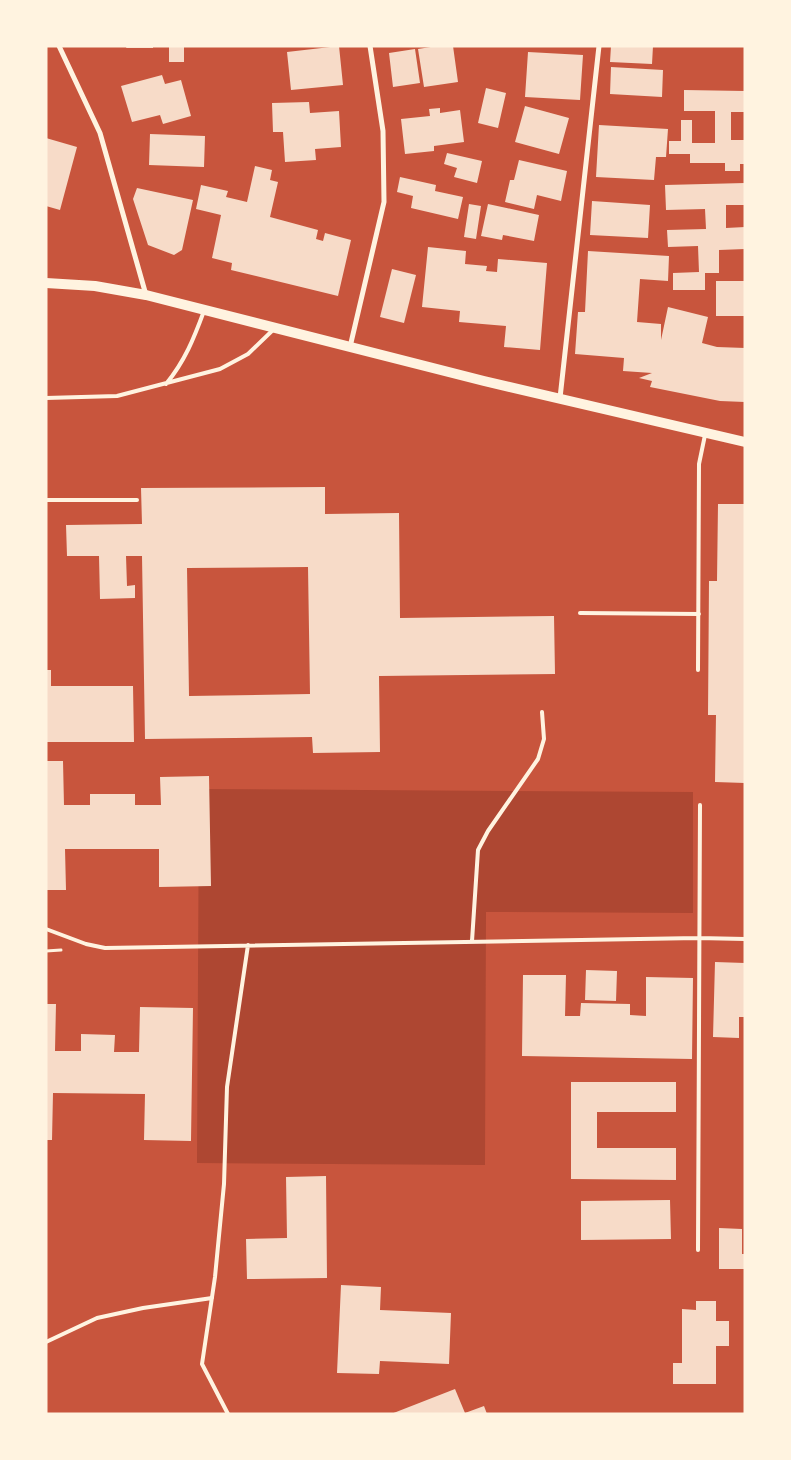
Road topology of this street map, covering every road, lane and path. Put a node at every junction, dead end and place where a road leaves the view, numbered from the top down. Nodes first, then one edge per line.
1 (59, 46) edge
2 (370, 46) edge
3 (599, 46) edge
4 (46, 283) edge
5 (146, 295) junction
6 (204, 309) junction
7 (274, 328) junction
8 (350, 347) junction
9 (166, 384) junction
10 (46, 398) edge
11 (560, 398) junction
12 (705, 432) junction
13 (745, 442) edge
14 (46, 500) edge
15 (137, 500) dead end
16 (580, 613) dead end
17 (698, 614) junction
18 (698, 670) dead end
19 (542, 712) dead end
20 (700, 805) dead end
21 (46, 929) edge
22 (698, 938) junction
23 (745, 939) edge
24 (472, 941) junction
25 (248, 945) junction
26 (698, 1250) dead end
27 (212, 1298) junction
28 (46, 1342) edge
29 (228, 1414) edge

1 - 5 street
2 - 8 street
3 - 11 street
4 - 5 main road
5 - 6 main road
6 - 7 main road
6 - 9 lane
7 - 8 main road
7 - 9 lane
8 - 11 main road
9 - 10 lane
11 - 12 main road
12 - 13 main road
12 - 17 lane
14 - 15 lane
16 - 17 lane
17 - 18 lane
19 - 24 lane
20 - 22 lane
21 - 25 lane
22 - 23 lane
22 - 24 lane
22 - 26 lane
24 - 25 lane
25 - 27 lane
27 - 28 lane
27 - 29 lane

